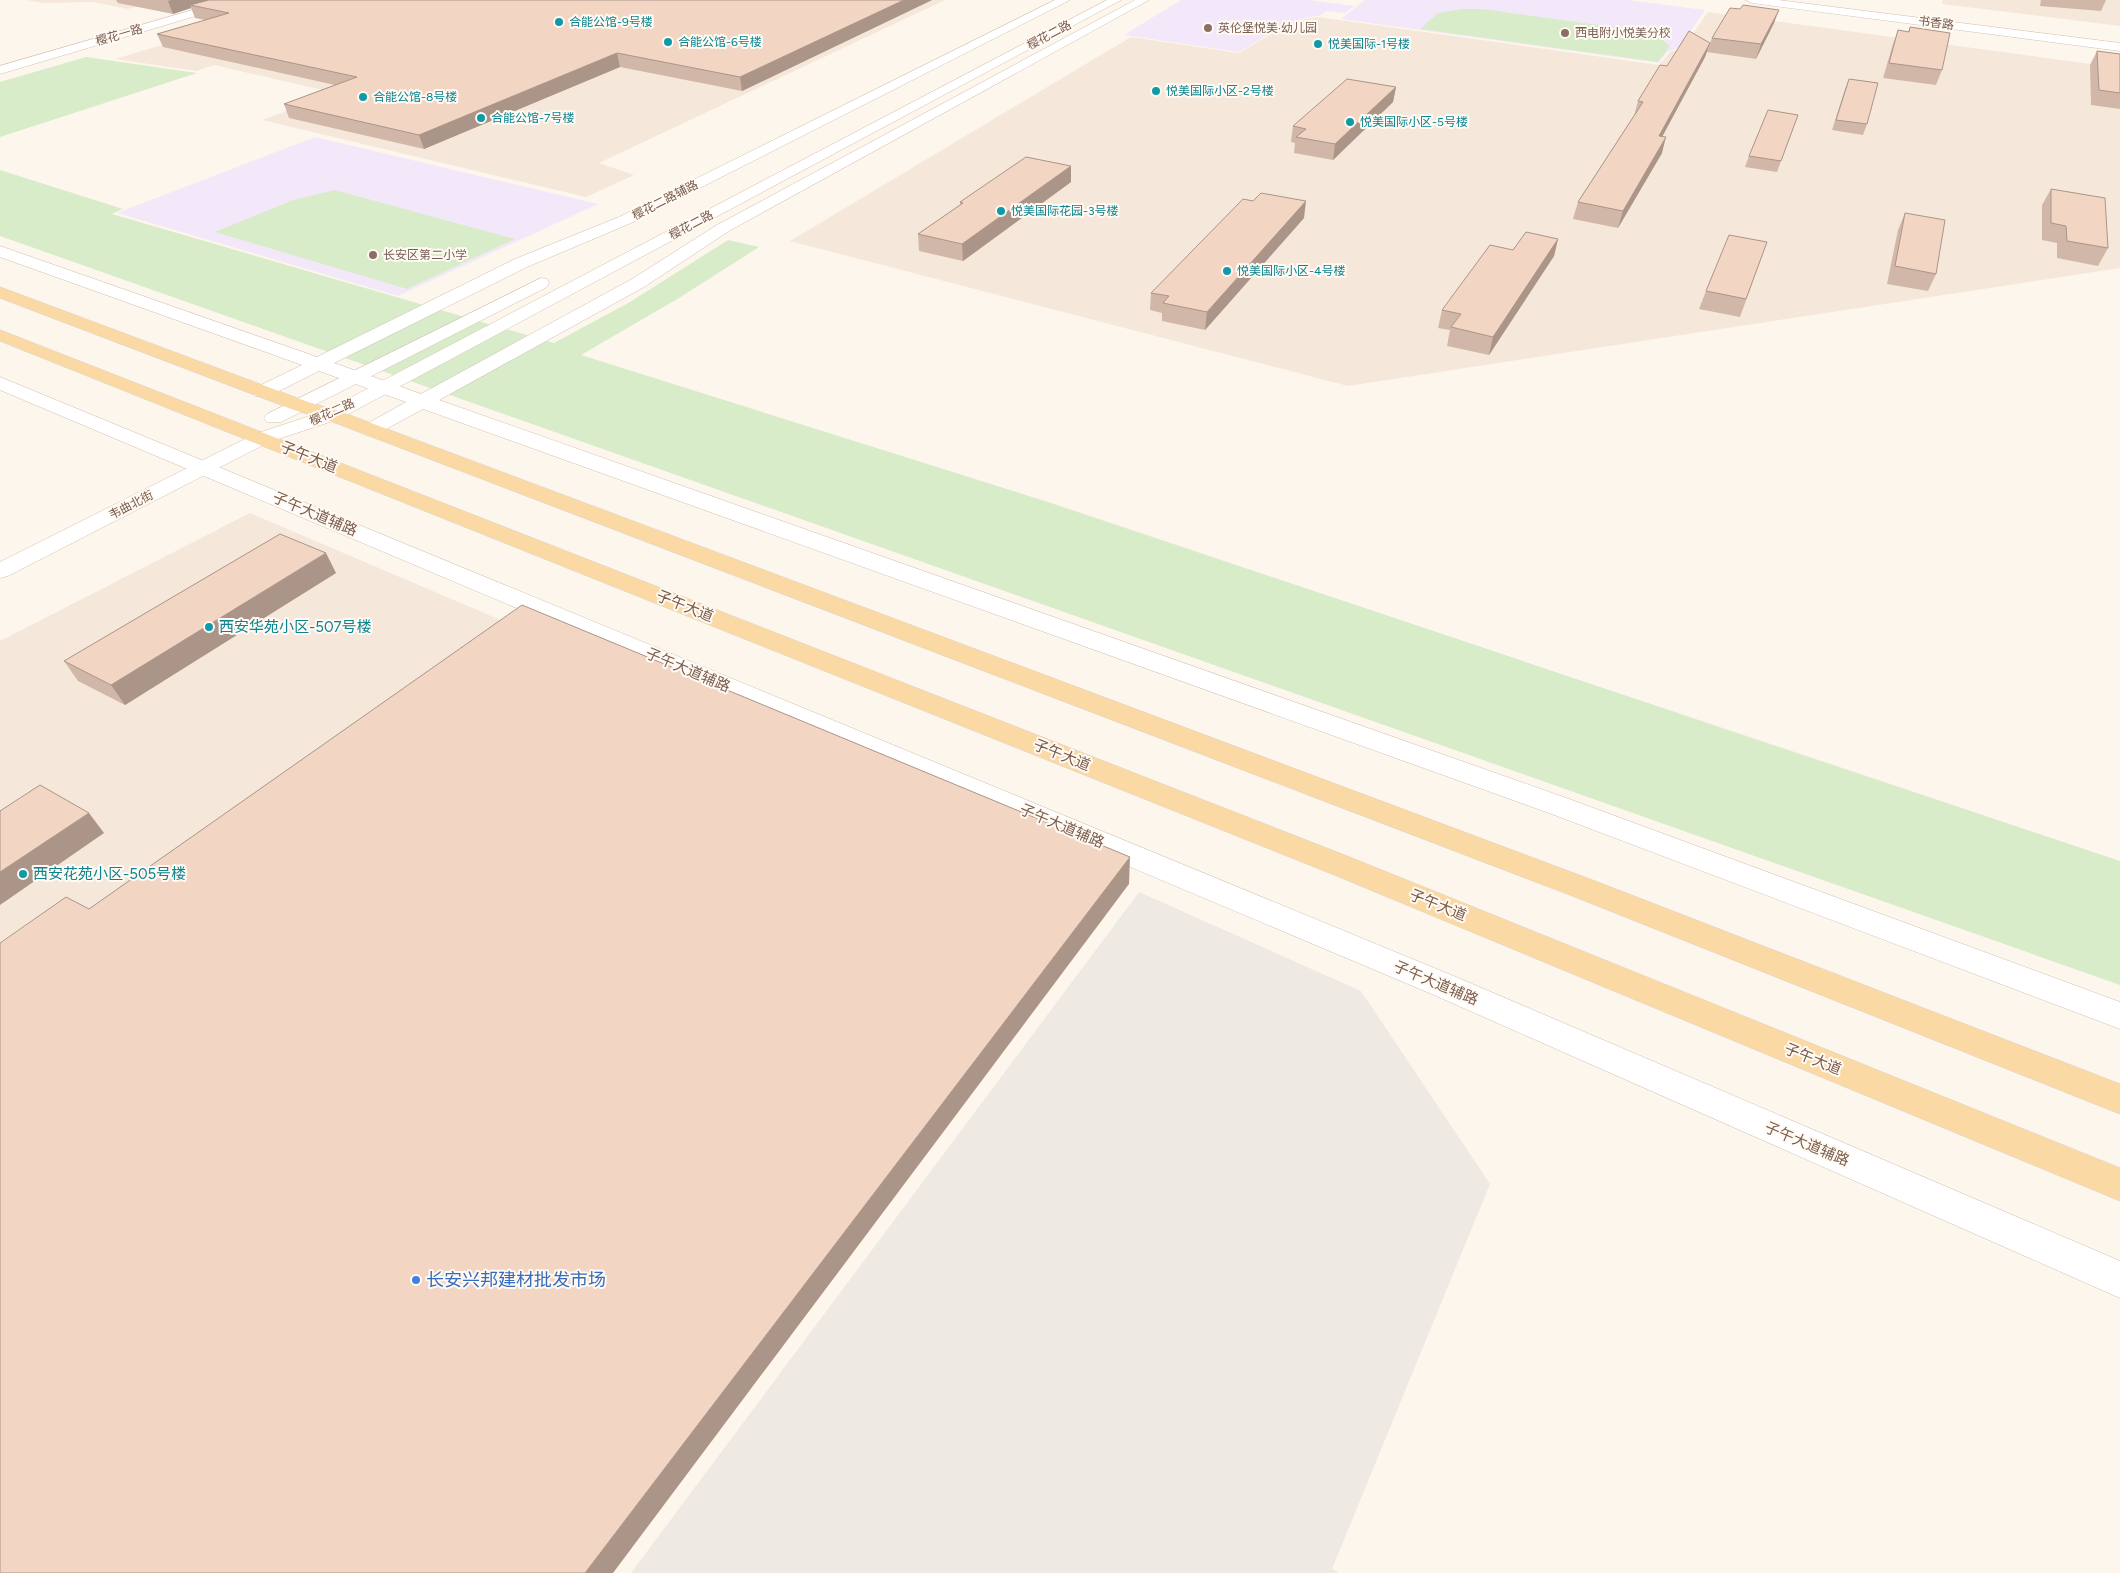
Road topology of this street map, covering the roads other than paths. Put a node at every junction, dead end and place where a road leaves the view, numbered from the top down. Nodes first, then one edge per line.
1 (239, 0) edge
2 (1064, 0) edge
3 (1089, 0) edge
4 (1115, 0) edge
5 (1143, 0) edge
6 (1752, 0) edge
7 (1788, 0) edge
8 (2120, 42) edge
9 (2120, 47) edge
10 (0, 70) edge
11 (744, 178) dead end
12 (0, 251) edge
13 (558, 274) dead end
14 (0, 292) edge
15 (0, 335) edge
16 (316, 364) junction
17 (355, 378) junction
18 (0, 383) edge
19 (382, 388) junction
20 (262, 392) junction
21 (420, 402) junction
22 (301, 406) junction
23 (332, 415) junction
24 (370, 430) junction
25 (253, 435) junction
26 (195, 464) junction
27 (0, 552) edge
28 (0, 571) edge
29 (2120, 1016) edge
30 (2120, 1099) edge
31 (2120, 1185) edge
32 (2120, 1280) edge

1 - 10 street, 樱花一路
2 - 16 street, 樱花二路辅路
3 - 11 street, 樱花二路
4 - 19 street, 樱花二路
5 - 21 street
6 - 9 street, 书香路
7 - 8 street, 书香路
12 - 16 street
13 - 17 street, 樱花二路
14 - 20 main road
15 - 25 main road, 子午大道
16 - 17 street
16 - 20 street, 樱花二路辅路
17 - 19 street
17 - 22 street, 樱花二路
18 - 26 street, 子午大道辅路
19 - 21 street
19 - 23 street, 樱花二路
20 - 22 main road
21 - 24 street
21 - 29 street
22 - 23 main road
22 - 25 street, 樱花二路
23 - 24 main road
23 - 25 street, 樱花二路
24 - 30 main road
25 - 26 street, 韦曲北街
25 - 31 main road, 子午大道
26 - 27 street, 韦曲北街
26 - 28 street, 韦曲北街
26 - 32 street, 子午大道辅路

